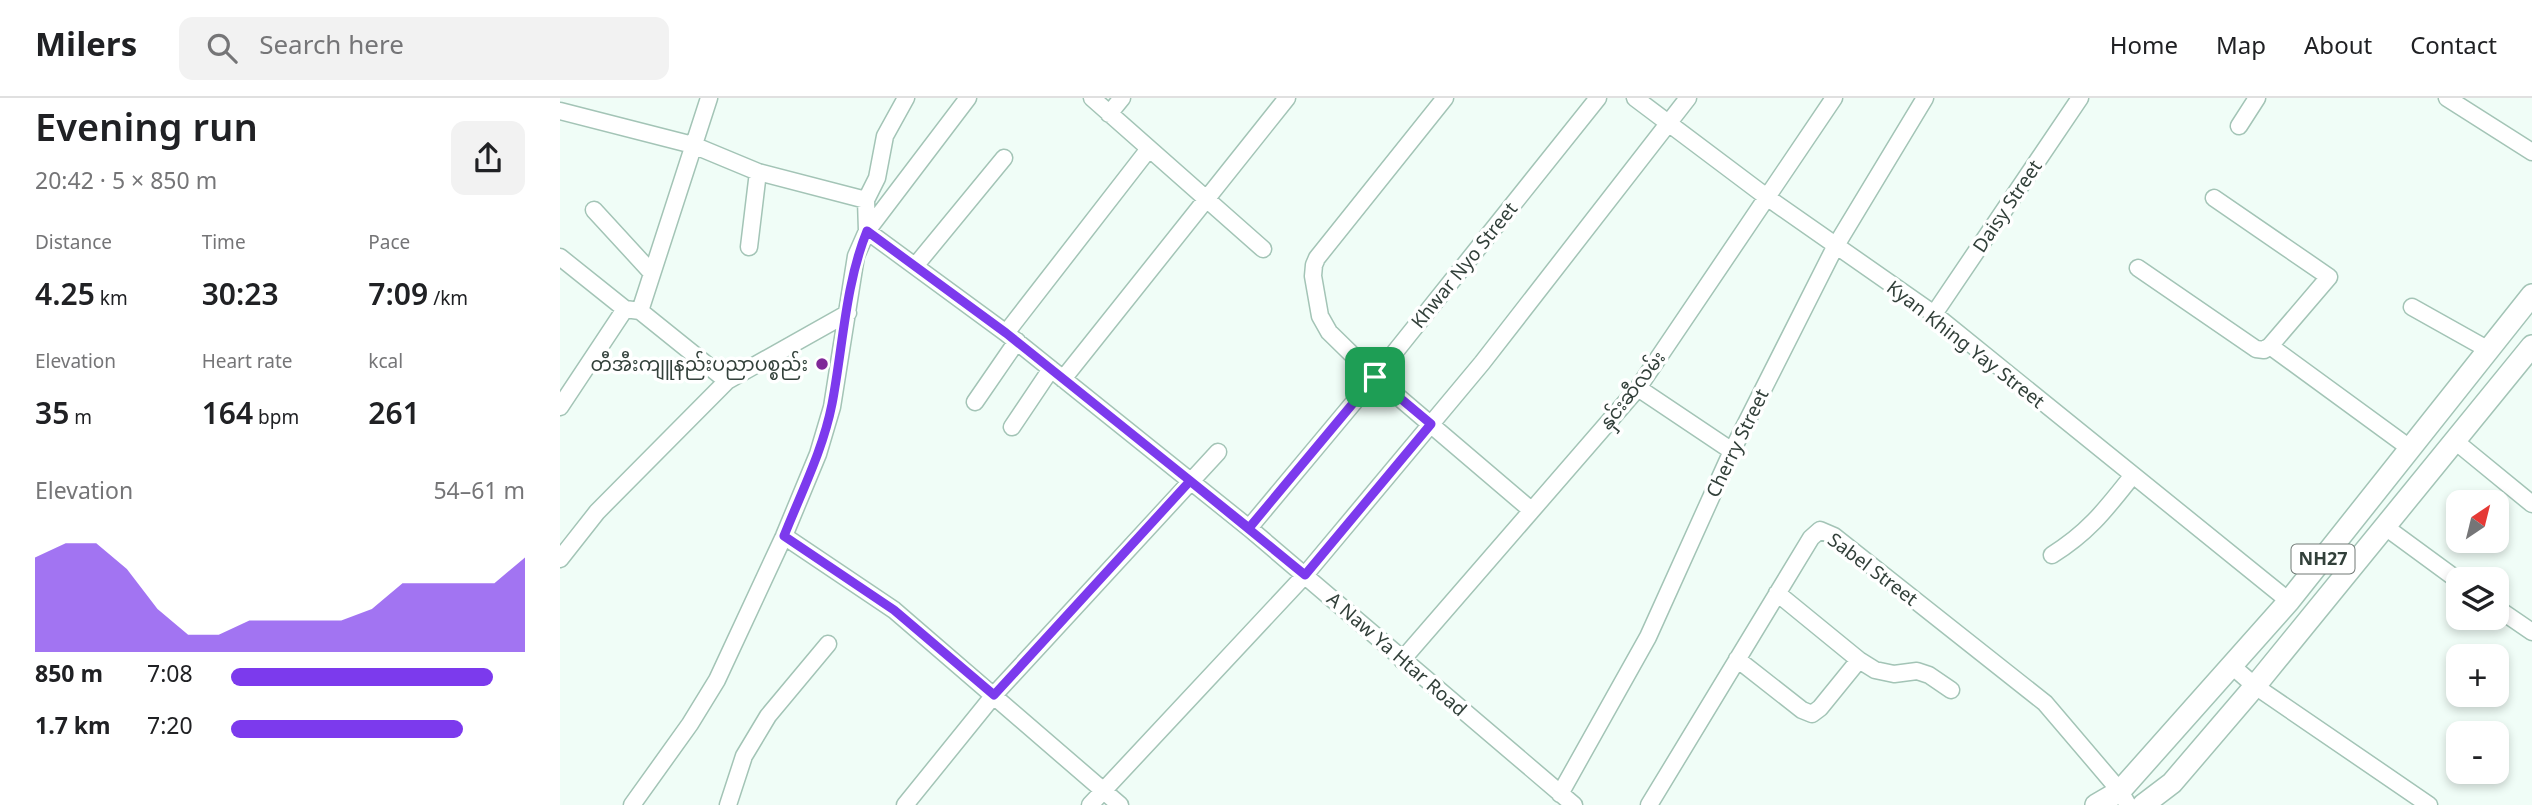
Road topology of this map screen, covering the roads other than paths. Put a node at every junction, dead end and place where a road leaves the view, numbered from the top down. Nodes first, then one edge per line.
1 (709, 98) edge
2 (906, 98) edge
3 (968, 98) edge
4 (1092, 98) edge
5 (1122, 98) edge
6 (1287, 98) edge
7 (1445, 98) edge
8 (1598, 98) edge
9 (1635, 98) edge
10 (1688, 98) edge
11 (1834, 98) edge
12 (1925, 98) edge
13 (2080, 98) edge
14 (2257, 98) edge
15 (2448, 98) edge
16 (560, 111) edge
17 (1109, 114) junction
18 (1669, 124) junction
19 (2239, 126) dead end
20 (693, 145) junction
21 (1148, 150) junction
22 (2532, 152) edge
23 (1004, 158) dead end
24 (758, 172) junction
25 (1768, 198) junction
26 (2214, 198) dead end
27 (1209, 199) junction
28 (866, 200) junction
29 (594, 210) dead end
30 (867, 231) junction
31 (749, 247) dead end
32 (1835, 247) junction
33 (1263, 249) dead end
34 (560, 257) edge
35 (916, 265) junction
36 (2137, 268) dead end
37 (651, 272) junction
38 (2532, 295) edge
39 (2412, 307) dead end
40 (633, 310) junction
41 (848, 313) junction
42 (1934, 314) junction
43 (1011, 337) junction
44 (2270, 346) junction
45 (2532, 346) edge
46 (2487, 349) junction
47 (1057, 374) junction
48 (1375, 377) junction
49 (726, 381) junction
50 (1638, 388) junction
51 (975, 402) dead end
52 (560, 407) edge
53 (1431, 424) junction
54 (1012, 427) dead end
55 (2455, 441) junction
56 (2411, 449) junction
57 (1732, 451) junction
58 (1218, 452) dead end
59 (2133, 475) junction
60 (1190, 481) junction
61 (2532, 504) edge
62 (1531, 510) junction
63 (2384, 526) junction
64 (1249, 528) junction
65 (784, 536) junction
66 (2052, 555) dead end
67 (560, 559) edge
68 (2446, 571) edge
69 (1305, 575) junction
70 (1777, 593) junction
71 (2289, 601) junction
72 (2509, 616) edge
73 (2532, 632) edge
74 (828, 644) dead end
75 (1737, 659) junction
76 (1402, 660) junction
77 (1859, 660) junction
78 (2232, 666) junction
79 (2255, 686) junction
80 (1951, 690) dead end
81 (994, 695) junction
82 (1104, 790) junction
83 (1560, 794) junction
84 (2124, 798) edge
85 (2408, 799) edge
86 (632, 805) edge
87 (728, 805) edge
88 (905, 805) edge
89 (1090, 805) edge
90 (1120, 805) edge
91 (1574, 805) edge
92 (1649, 805) edge
93 (2096, 805) edge
94 (2143, 805) edge
95 (2429, 805) edge

1 - 20 street
2 - 28 street
3 - 30 street
4 - 17 street
5 - 17 street
6 - 27 street
7 - 48 street
8 - 48 street, Khwar Nyo Street
9 - 18 street, Kyan Khing Yay Street
10 - 18 street
11 - 25 street, နှင်းဆီလမ်း
12 - 32 street, Cherry Street
13 - 42 street, Daisy Street
14 - 19 street
15 - 22 street
16 - 20 street
17 - 21 street
18 - 25 street, Kyan Khing Yay Street
18 - 53 street
20 - 24 street
20 - 37 street
21 - 27 street
21 - 43 street
23 - 35 street
24 - 28 street
24 - 31 street
25 - 32 street, Kyan Khing Yay Street
25 - 50 street, နှင်းဆီလမ်း
26 - 44 street
27 - 33 street
27 - 47 street
28 - 30 street
29 - 37 street
30 - 35 street, A Naw Ya Htar Road
30 - 41 street
32 - 42 street, Kyan Khing Yay Street
32 - 57 street, Cherry Street
34 - 40 street
35 - 43 street, A Naw Ya Htar Road
36 - 44 street
37 - 40 street
38 - 46 highway, NH27
39 - 46 street
40 - 49 street
40 - 52 street
41 - 49 street
41 - 65 street
42 - 59 street, Kyan Khing Yay Street
43 - 47 street, A Naw Ya Htar Road
43 - 51 street
44 - 56 street
45 - 55 highway, NH27
46 - 56 highway, NH27
47 - 54 street
47 - 60 street, A Naw Ya Htar Road
48 - 53 street
48 - 64 street, Khwar Nyo Street
49 - 67 street
50 - 57 street
50 - 62 street, နှင်းဆီလမ်း
53 - 62 street
53 - 69 street
55 - 61 street
55 - 63 highway, NH27
56 - 71 highway, NH27
57 - 83 street, Cherry Street
58 - 60 street
59 - 66 street
59 - 71 street, Kyan Khing Yay Street
60 - 64 street, A Naw Ya Htar Road
60 - 81 street
62 - 76 street, နှင်းဆီလမ်း
63 - 68 street
63 - 79 highway, NH27
64 - 69 street, A Naw Ya Htar Road
65 - 81 street
65 - 86 street
69 - 76 street, A Naw Ya Htar Road
69 - 82 street
70 - 75 street, Sabel Street
70 - 77 street
70 - 84 street, Sabel Street
71 - 78 highway, NH27
72 - 73 street
74 - 87 street
75 - 77 street
75 - 92 street, Sabel Street
76 - 83 street, A Naw Ya Htar Road
77 - 80 street
78 - 79 street
78 - 84 highway, NH27
79 - 85 street
79 - 94 highway, NH27
81 - 82 street
81 - 88 street
82 - 89 street
82 - 90 street
83 - 91 street, A Naw Ya Htar Road
84 - 93 highway, NH27
85 - 95 street

